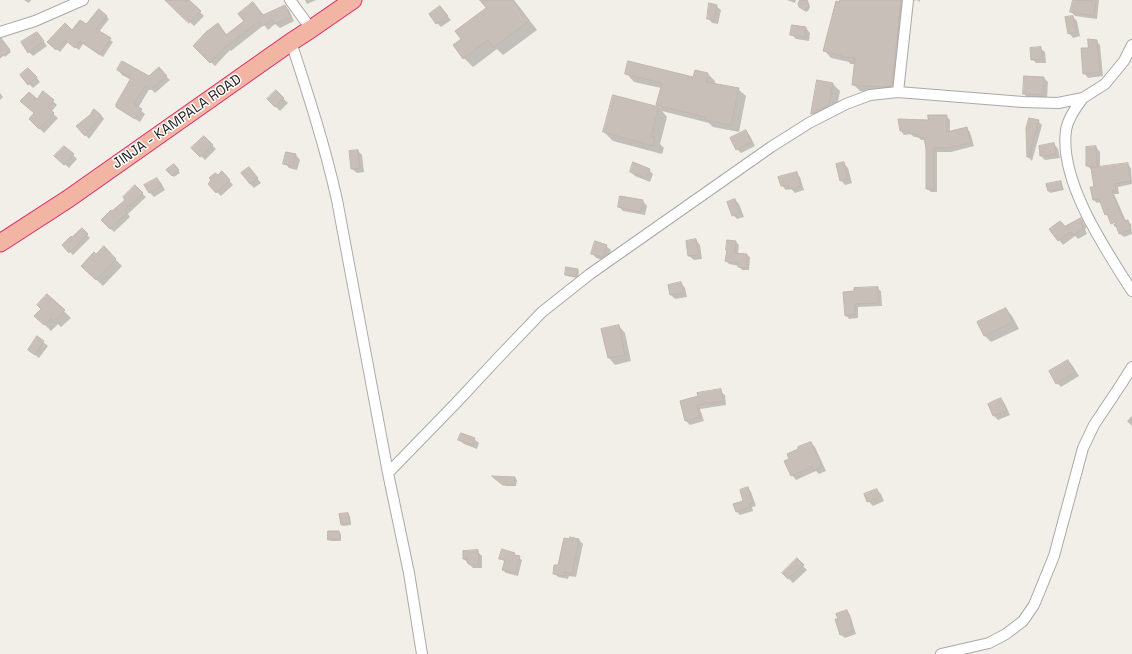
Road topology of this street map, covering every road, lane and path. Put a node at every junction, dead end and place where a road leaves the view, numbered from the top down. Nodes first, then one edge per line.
1 (83, 0) edge
2 (290, 0) edge
3 (353, 0) edge
4 (908, 0) edge
5 (311, 29) junction
6 (0, 32) edge
7 (291, 42) junction
8 (1132, 45) edge
9 (898, 92) junction
10 (1083, 98) junction
11 (0, 243) edge
12 (1132, 291) edge
13 (1132, 367) edge
14 (388, 473) junction
15 (422, 654) edge
16 (941, 654) edge

1 - 6 street
2 - 5 street
3 - 5 highway, JINJA - KAMPALA ROAD
4 - 9 street
5 - 7 highway, JINJA - KAMPALA ROAD
7 - 11 highway, JINJA - KAMPALA ROAD
7 - 14 street
8 - 10 street
9 - 10 street
9 - 14 street
10 - 12 street
13 - 16 street
14 - 15 street

